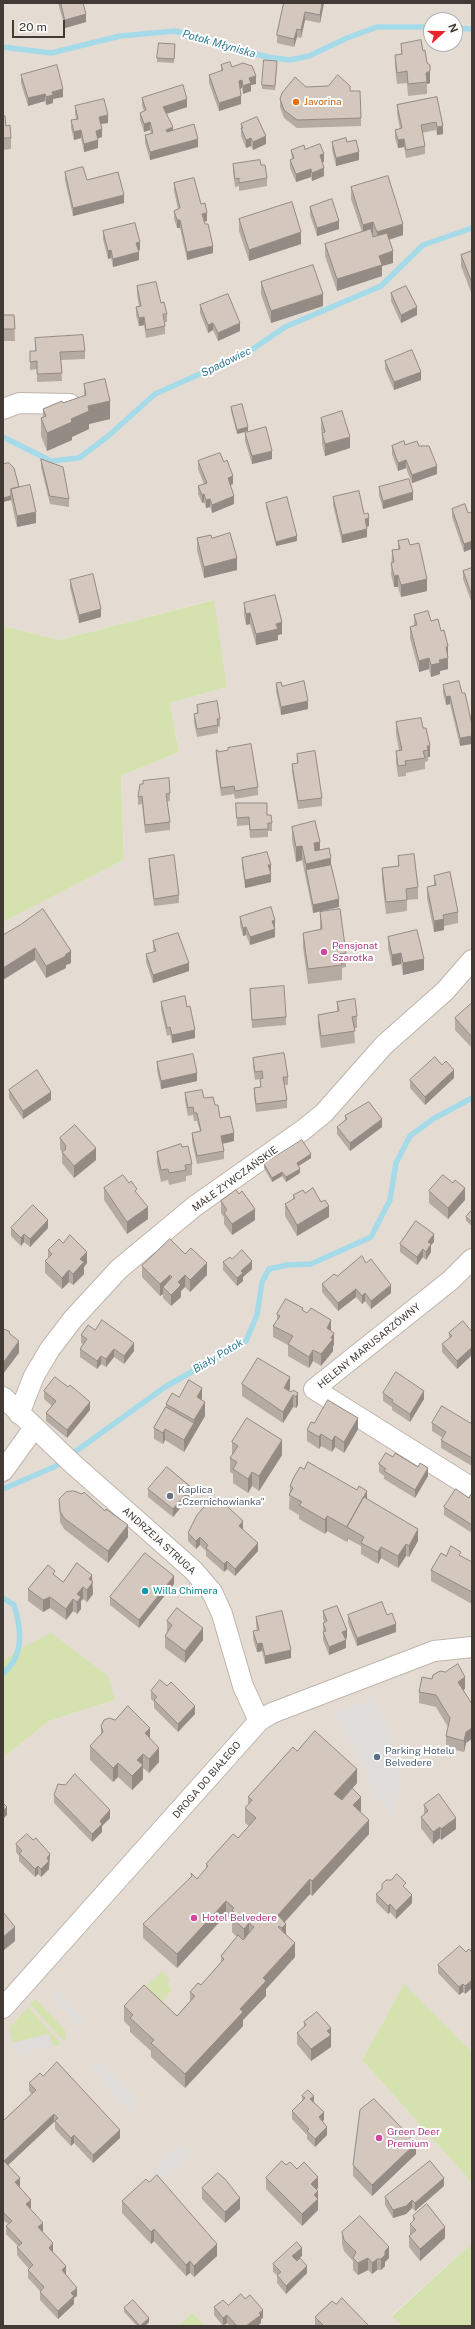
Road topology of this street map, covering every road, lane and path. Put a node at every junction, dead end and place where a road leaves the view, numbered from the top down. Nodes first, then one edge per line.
1 (70, 404) edge
2 (3, 409) edge
3 (472, 960) edge
4 (472, 1259) edge
5 (3, 1397) edge
6 (19, 1414) junction
7 (34, 1428) junction
8 (3, 1471) edge
9 (472, 1488) edge
10 (472, 1647) edge
11 (259, 1721) junction
12 (3, 2008) edge

1 - 2 street
3 - 6 street, MAŁE ŻYWCZAŃSKIE
4 - 9 street, HELENY MARUSARZÓWNY
5 - 6 street, ANDRZEJA STRUGA
6 - 7 street, ANDRZEJA STRUGA
7 - 8 street
7 - 11 street, ANDRZEJA STRUGA
10 - 11 street, DROGA DO BIAŁEGO
11 - 12 street, DROGA DO BIAŁEGO

